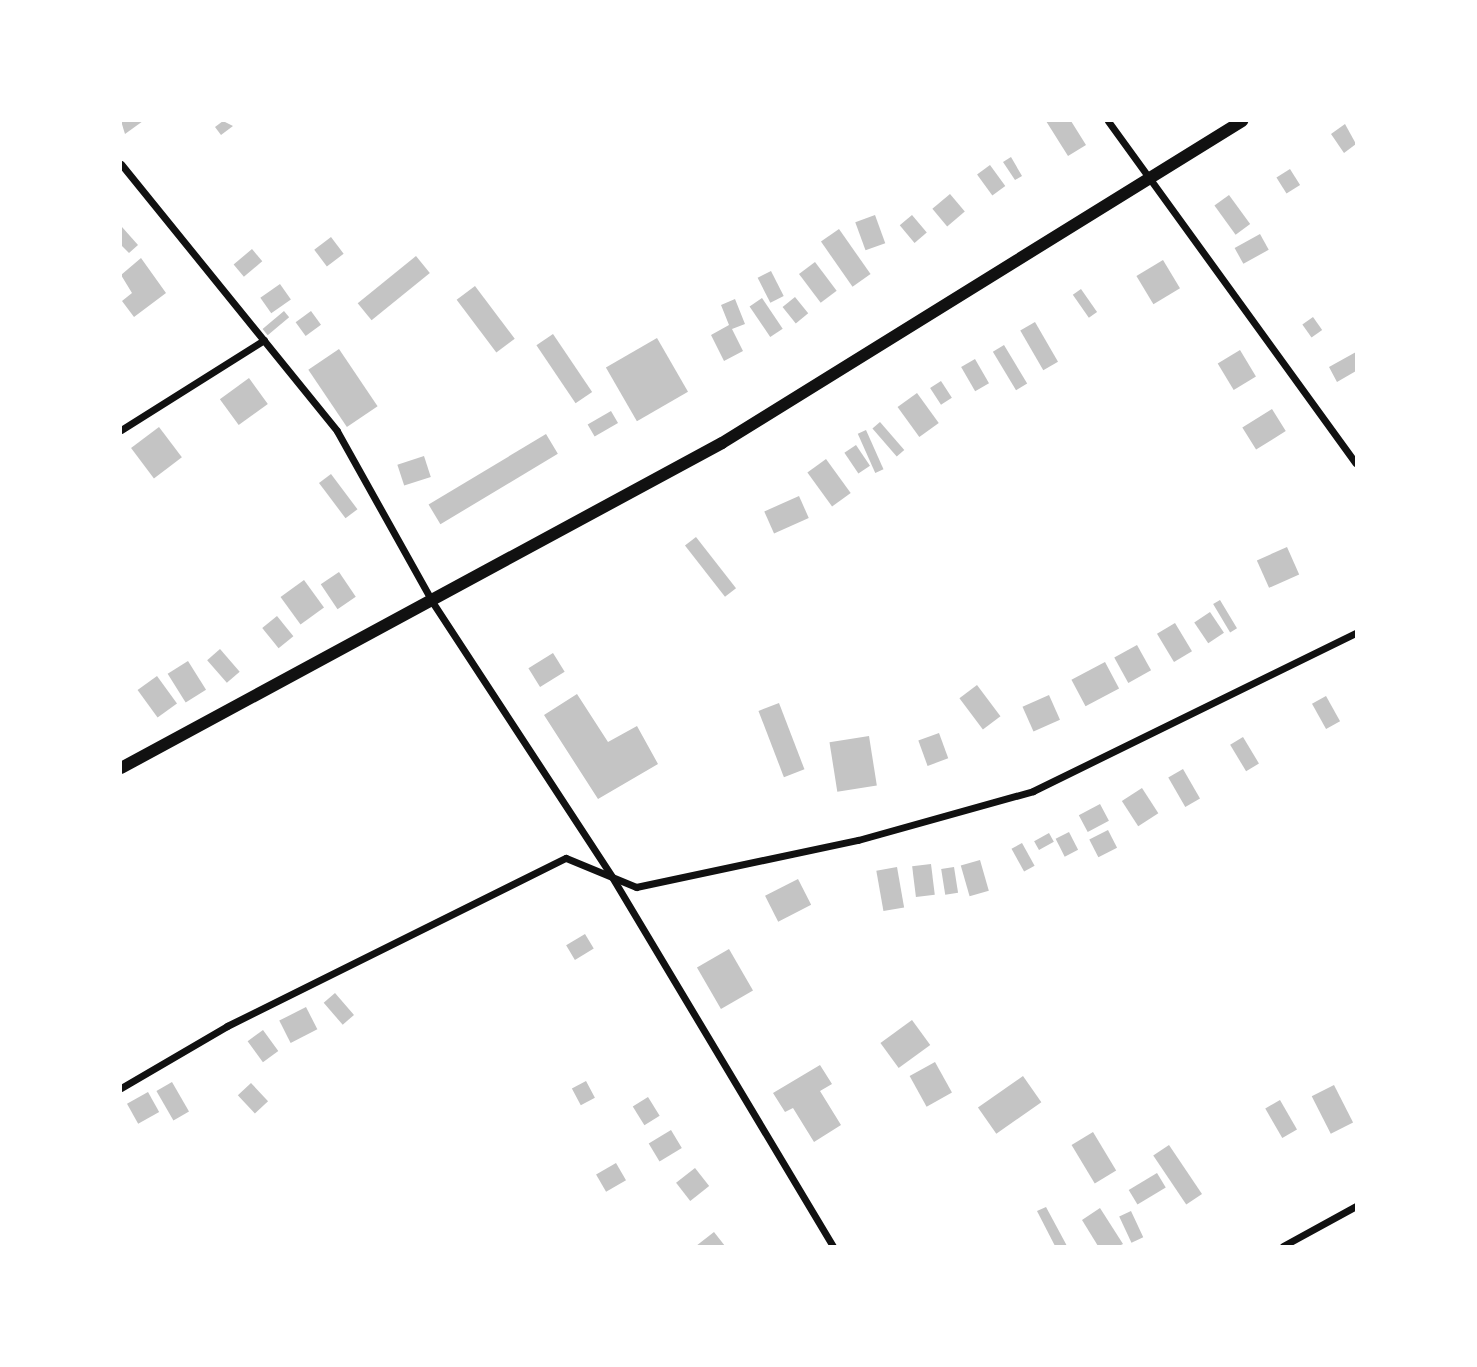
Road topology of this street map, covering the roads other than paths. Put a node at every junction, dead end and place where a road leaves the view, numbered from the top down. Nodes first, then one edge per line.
1 (1108, 121) edge
2 (1241, 121) edge
3 (121, 164) edge
4 (1150, 179) junction
5 (264, 340) junction
6 (121, 430) edge
7 (1356, 463) edge
8 (433, 603) junction
9 (1356, 633) edge
10 (121, 768) edge
11 (612, 877) junction
12 (121, 1088) edge
13 (1356, 1206) edge
14 (832, 1246) edge
15 (1283, 1246) edge

1 - 4 street
2 - 4 street
3 - 5 street
4 - 7 street
4 - 8 street
5 - 6 street
5 - 8 street
8 - 10 street
8 - 11 street
9 - 11 street
11 - 12 street
11 - 14 street
13 - 15 street

